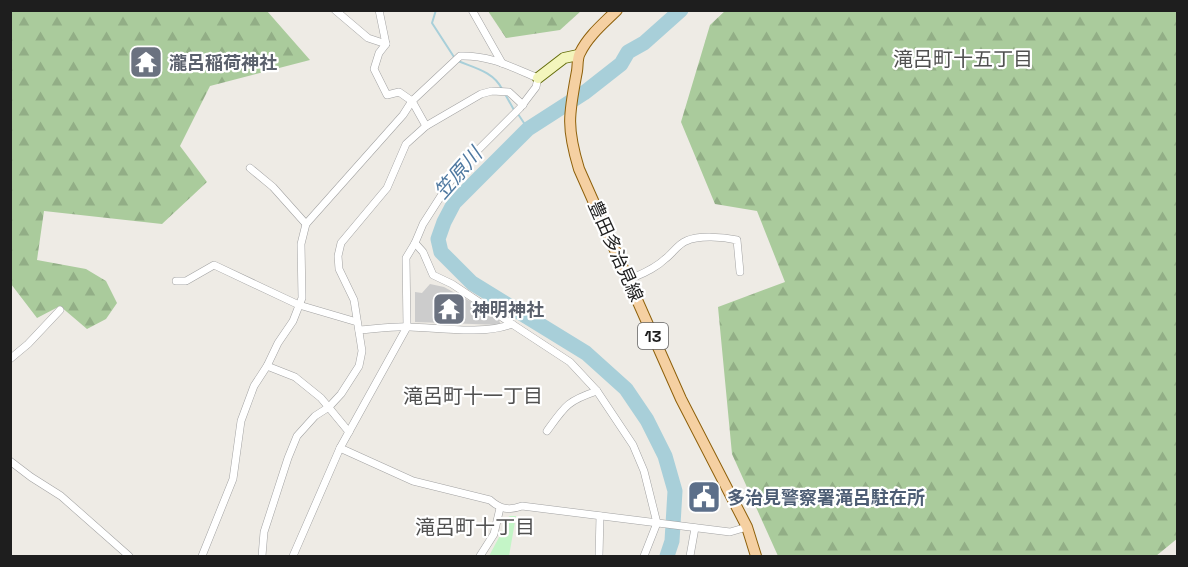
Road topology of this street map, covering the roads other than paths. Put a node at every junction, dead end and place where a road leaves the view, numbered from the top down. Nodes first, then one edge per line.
1 (335, 10) edge
2 (379, 10) edge
3 (472, 10) edge
4 (617, 10) edge
5 (386, 44) junction
6 (578, 55) junction
7 (502, 63) junction
8 (538, 78) junction
9 (412, 101) junction
10 (522, 106) junction
11 (426, 126) junction
12 (250, 168) dead end
13 (306, 224) junction
14 (415, 243) junction
15 (740, 272) dead end
16 (628, 280) junction
17 (176, 281) dead end
18 (299, 305) junction
19 (60, 310) dead end
20 (512, 324) junction
21 (358, 326) junction
22 (406, 327) junction
23 (10, 359) edge
24 (267, 366) junction
25 (597, 391) junction
26 (328, 407) junction
27 (547, 431) dead end
28 (349, 432) junction
29 (340, 448) junction
30 (10, 460) edge
31 (500, 508) junction
32 (600, 516) junction
33 (657, 523) junction
34 (747, 527) junction
35 (695, 528) junction
36 (129, 556) edge
37 (202, 556) edge
38 (262, 556) edge
39 (293, 556) edge
40 (480, 556) edge
41 (599, 556) edge
42 (644, 556) edge
43 (690, 556) edge
44 (756, 556) edge

1 - 5 street
2 - 5 street
3 - 7 street
4 - 6 main road
5 - 9 street
6 - 8 street
6 - 16 main road, 豊田多治見線 / 13
7 - 8 street
7 - 9 street
8 - 10 street
9 - 11 street
9 - 13 street
10 - 11 street
10 - 14 street
11 - 21 street
12 - 13 street
13 - 18 street
14 - 20 street
14 - 22 street
15 - 16 street
16 - 34 main road, 豊田多治見線 / 13
17 - 18 street
18 - 21 street
18 - 24 street
19 - 23 street
20 - 22 street
20 - 25 street
21 - 22 street
21 - 26 street
22 - 28 street
24 - 26 street
24 - 37 street
25 - 27 street
25 - 33 street
26 - 28 street
26 - 38 street
28 - 29 street
29 - 31 street
29 - 39 street
30 - 36 street
31 - 32 street
31 - 40 street
32 - 33 street
32 - 41 street
33 - 35 street
33 - 42 street
34 - 35 street
34 - 44 main road, 豊田多治見線 / 13
35 - 43 street

